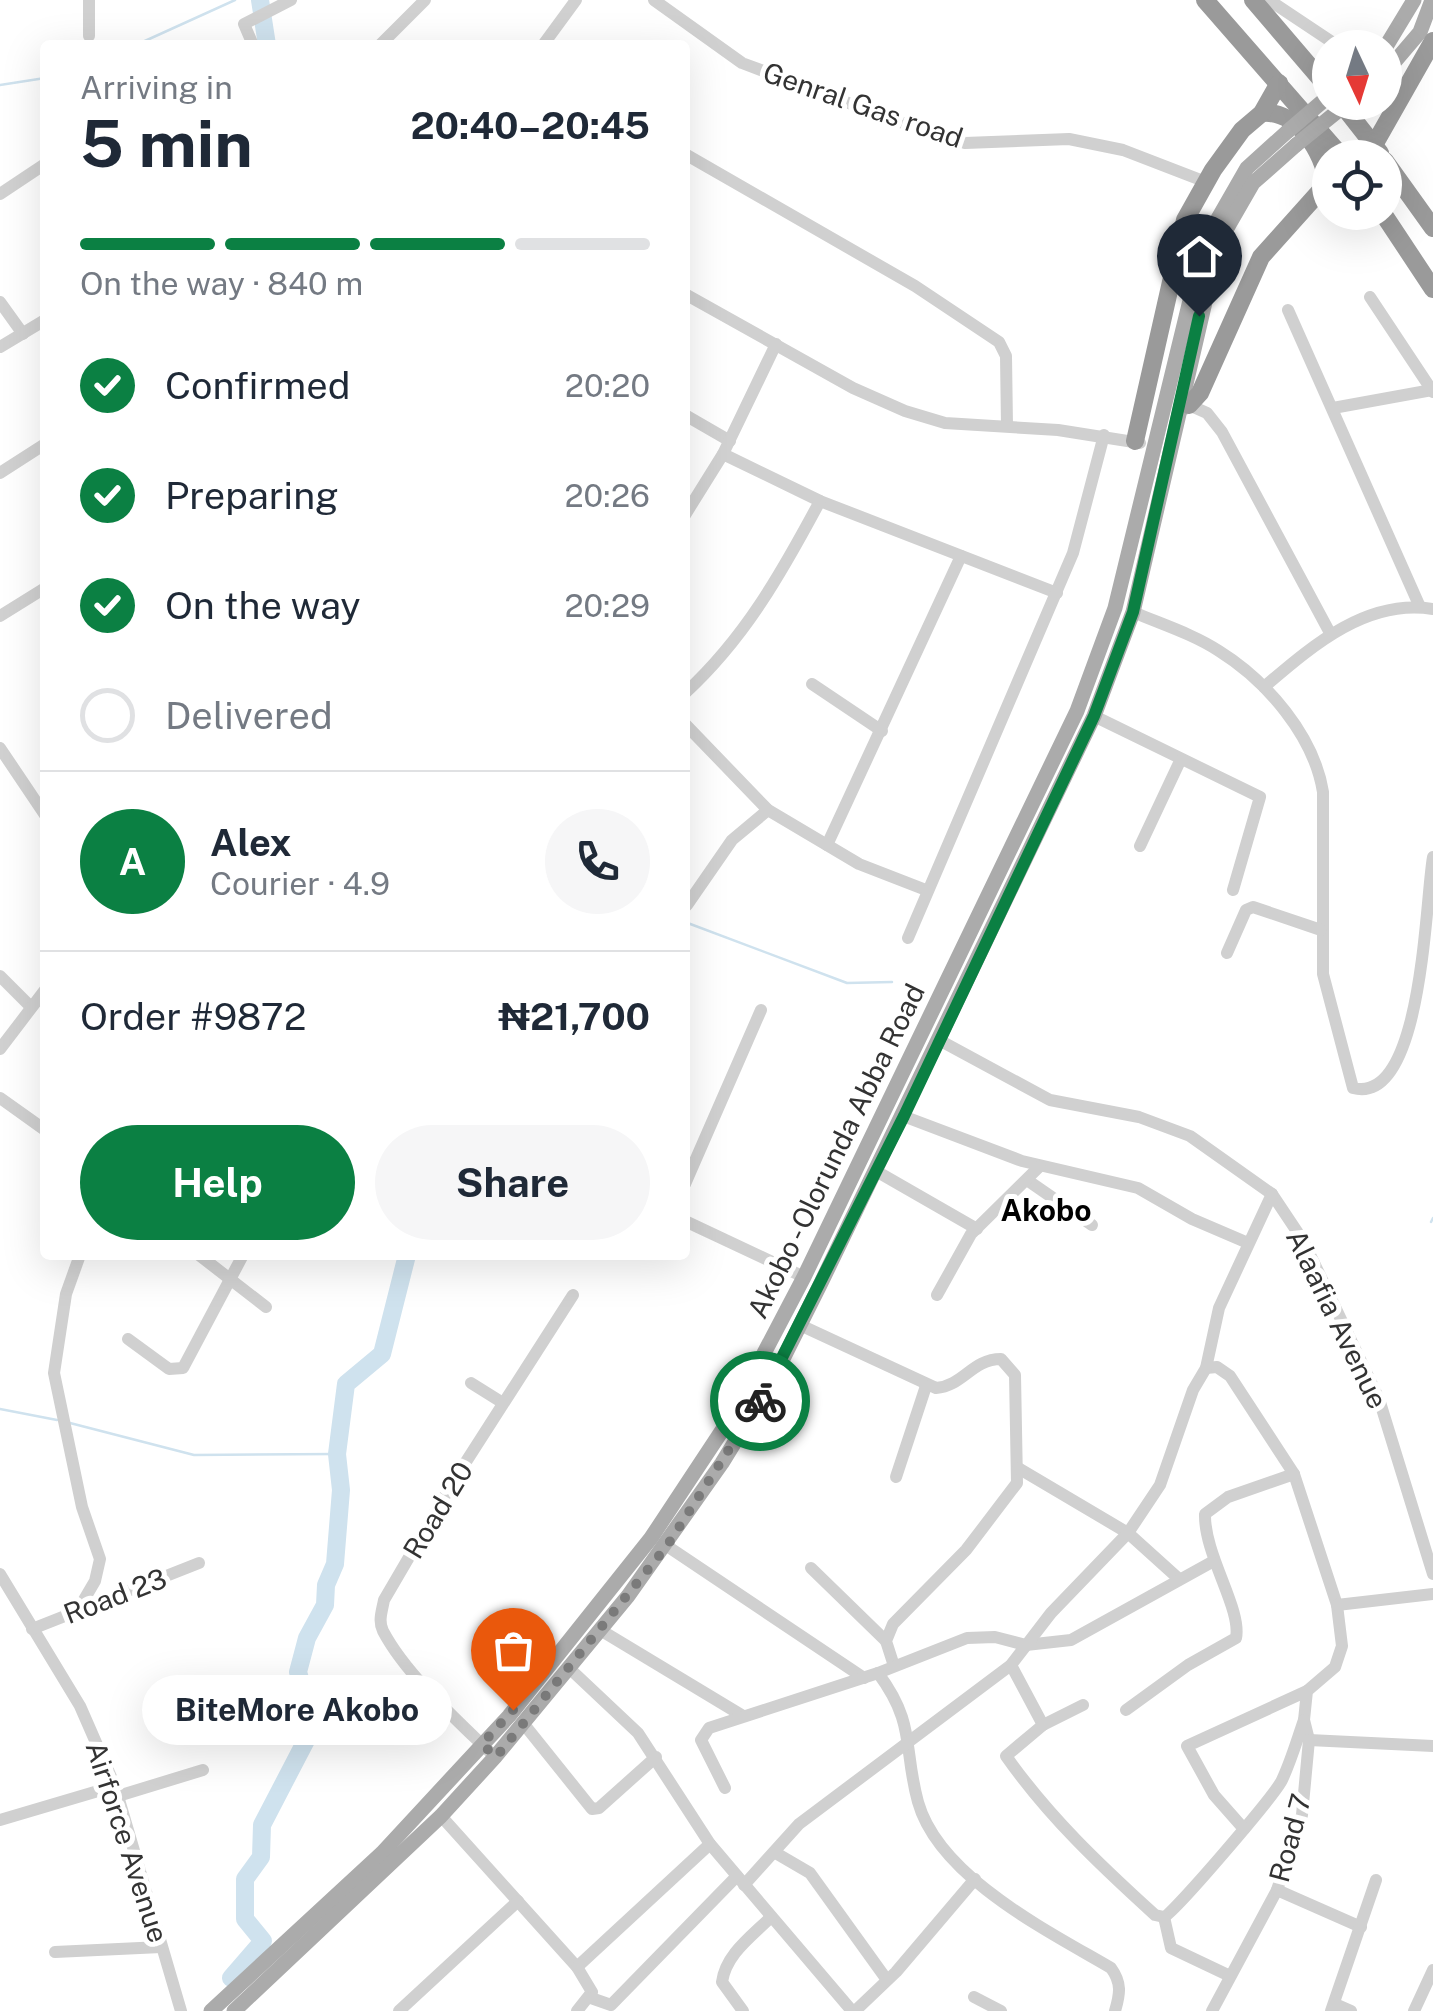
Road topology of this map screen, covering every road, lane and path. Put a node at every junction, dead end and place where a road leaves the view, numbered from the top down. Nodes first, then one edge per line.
1 (89, 0) edge
2 (291, 0) edge
3 (426, 0) edge
4 (576, 0) edge
5 (654, 0) edge
6 (1205, 0) edge
7 (1253, 0) edge
8 (1269, 0) edge
9 (1414, 0) edge
10 (1432, 0) edge
11 (1315, 30) edge
12 (1396, 30) edge
13 (89, 36) dead end
14 (250, 40) edge
15 (385, 40) edge
16 (547, 40) edge
17 (1433, 41) edge
18 (1402, 53) edge
19 (1312, 71) edge
20 (1279, 83) junction
21 (1262, 114) junction
22 (1312, 114) edge
23 (1320, 120) edge
24 (1354, 120) edge
25 (1292, 138) junction
26 (1328, 140) edge
27 (1369, 140) edge
28 (1387, 140) edge
29 (1312, 143) edge
30 (690, 157) edge
31 (40, 167) edge
32 (1206, 182) junction
33 (1402, 185) edge
34 (0, 194) edge
35 (1312, 200) edge
36 (1433, 228) edge
37 (1394, 230) edge
38 (1433, 289) edge
39 (690, 297) edge
40 (1370, 298) dead end
41 (0, 302) edge
42 (1288, 310) dead end
43 (40, 323) edge
44 (23, 334) junction
45 (776, 344) junction
46 (0, 348) edge
47 (1432, 391) edge
48 (1333, 408) junction
49 (1182, 410) junction
50 (690, 418) edge
51 (1008, 426) junction
52 (1104, 436) junction
53 (730, 441) junction
54 (1134, 442) junction
55 (40, 447) edge
56 (1157, 447) junction
57 (722, 454) junction
58 (0, 473) edge
59 (820, 501) junction
60 (690, 506) edge
61 (961, 556) junction
62 (40, 592) edge
63 (1057, 593) junction
64 (1426, 608) edge
65 (1133, 612) junction
66 (0, 616) edge
67 (1330, 633) junction
68 (812, 684) dead end
69 (1264, 687) junction
70 (690, 688) edge
71 (1086, 688) junction
72 (1102, 695) junction
73 (1094, 716) junction
74 (690, 729) edge
75 (882, 731) junction
76 (0, 748) edge
77 (1180, 760) junction
78 (40, 808) edge
79 (768, 810) junction
80 (827, 845) junction
81 (1140, 846) dead end
82 (1433, 857) edge
83 (926, 890) junction
84 (1233, 890) dead end
85 (690, 899) edge
86 (1321, 930) junction
87 (908, 938) dead end
88 (1227, 954) dead end
89 (0, 976) edge
90 (40, 996) edge
91 (31, 1008) junction
92 (762, 1010) dead end
93 (939, 1040) junction
94 (0, 1049) edge
95 (0, 1098) edge
96 (904, 1116) junction
97 (40, 1126) edge
98 (878, 1126) junction
99 (894, 1134) junction
100 (1040, 1166) junction
101 (876, 1171) junction
102 (690, 1173) edge
103 (1028, 1180) junction
104 (1272, 1194) junction
105 (690, 1223) edge
106 (1092, 1225) dead end
107 (976, 1228) junction
108 (1248, 1242) junction
109 (78, 1260) edge
110 (205, 1260) edge
111 (241, 1260) edge
112 (804, 1277) junction
113 (231, 1283) junction
114 (574, 1295) dead end
115 (937, 1295) dead end
116 (266, 1306) dead end
117 (800, 1324) junction
118 (128, 1339) dead end
119 (1206, 1368) junction
120 (471, 1383) dead end
121 (926, 1386) junction
122 (503, 1403) junction
123 (1018, 1468) junction
124 (1294, 1474) junction
125 (896, 1477) dead end
126 (1128, 1533) junction
127 (667, 1546) junction
128 (1212, 1562) junction
129 (199, 1563) dead end
130 (811, 1568) dead end
131 (639, 1569) junction
132 (0, 1574) edge
133 (1433, 1574) edge
134 (1180, 1579) junction
135 (1433, 1594) edge
136 (1337, 1604) junction
137 (78, 1610) junction
138 (32, 1628) junction
139 (602, 1631) junction
140 (886, 1642) junction
141 (1026, 1645) junction
142 (894, 1666) junction
143 (1011, 1666) junction
144 (569, 1668) junction
145 (871, 1675) junction
146 (1307, 1691) junction
147 (1084, 1705) dead end
148 (1126, 1710) dead end
149 (743, 1716) junction
150 (1304, 1720) junction
151 (523, 1722) junction
152 (1042, 1725) junction
153 (910, 1740) junction
154 (1309, 1740) junction
155 (482, 1744) junction
156 (1433, 1746) edge
157 (496, 1757) junction
158 (656, 1758) junction
159 (203, 1770) dead end
160 (725, 1788) dead end
161 (116, 1791) junction
162 (441, 1816) junction
163 (0, 1820) edge
164 (1244, 1829) junction
165 (710, 1844) junction
166 (774, 1852) junction
167 (974, 1879) junction
168 (1376, 1880) dead end
169 (741, 1881) junction
170 (1278, 1890) junction
171 (518, 1901) junction
172 (1164, 1917) junction
173 (770, 1918) junction
174 (1361, 1927) junction
175 (161, 1947) junction
176 (55, 1952) dead end
177 (577, 1967) junction
178 (1433, 1970) edge
179 (1230, 1976) junction
180 (887, 1980) junction
181 (974, 1997) dead end
182 (590, 1998) junction
183 (232, 2003) edge
184 (1333, 2008) edge
185 (181, 2011) edge
186 (400, 2011) edge
187 (577, 2011) edge
188 (743, 2011) edge
189 (853, 2011) edge
190 (1001, 2011) edge
191 (1115, 2011) edge
192 (1212, 2011) edge
193 (1351, 2011) edge
194 (1414, 2011) edge

1 - 13 street
2 - 14 street
3 - 15 street
4 - 16 street
5 - 32 street, Genral Gas road
6 - 20 highway
7 - 19 highway
8 - 11 street
9 - 12 main road
10 - 18 main road
17 - 28 highway
20 - 21 highway
20 - 26 highway
21 - 29 highway
21 - 32 highway
22 - 25 main road, bridge
23 - 25 main road, bridge
24 - 27 highway
25 - 49 main road, Akobo - Olorunda Abba Road
25 - 56 main road, Akobo - Olorunda Abba Road
30 - 51 street
31 - 34 street
32 - 54 highway
33 - 36 highway
35 - 49 highway
37 - 38 highway
39 - 45 street
40 - 47 street
41 - 44 street
42 - 48 street
43 - 44 street
44 - 46 street
45 - 51 street
45 - 53 street
47 - 48 street
48 - 64 street
49 - 65 main road, Akobo - Olorunda Abba Road
49 - 67 street
50 - 53 street
51 - 52 street
52 - 54 street
52 - 63 street
53 - 57 street
54 - 56 street
55 - 58 street
56 - 71 main road, Akobo - Olorunda Abba Road
57 - 59 street
57 - 60 street
59 - 61 street
59 - 70 street
61 - 63 street
61 - 75 street
62 - 66 street
63 - 83 street
64 - 67 street
65 - 69 street
65 - 72 main road, Akobo - Olorunda Abba Road
67 - 69 street
68 - 75 street
69 - 86 street
71 - 72 main road
71 - 98 main road, Akobo - Olorunda Abba Road
72 - 73 main road, Akobo - Olorunda Abba Road
73 - 77 street
73 - 93 main road, Akobo - Olorunda Abba Road
74 - 79 street
75 - 80 street
76 - 78 street
77 - 81 street
77 - 84 street
79 - 80 street
79 - 85 street
80 - 83 street
82 - 86 street
83 - 87 street
86 - 88 street
89 - 91 street
90 - 91 street
91 - 94 street
92 - 102 street
93 - 96 main road, Akobo - Olorunda Abba Road
93 - 104 street, Alaafia Avenue
95 - 97 street
96 - 99 main road, Akobo - Olorunda Abba Road
96 - 100 street
98 - 99 main road
98 - 112 main road, Akobo - Olorunda Abba Road
99 - 101 main road, Akobo - Olorunda Abba Road
100 - 103 street
100 - 108 street
101 - 107 street
101 - 117 main road, Akobo - Olorunda Abba Road
103 - 106 street
103 - 107 street
104 - 108 street
104 - 133 street, Alaafia Avenue
105 - 112 street
107 - 115 street
108 - 119 street
109 - 137 street
110 - 113 street
111 - 113 street
112 - 131 main road, Akobo - Olorunda Abba Road
113 - 116 street
113 - 118 street
114 - 122 street, Road 20
117 - 121 street
117 - 127 main road, Akobo - Olorunda Abba Road
119 - 124 street
119 - 126 street
120 - 122 street
121 - 123 street
121 - 125 street
122 - 155 street, Road 20
123 - 126 street
123 - 140 street
124 - 128 street
124 - 136 street
126 - 134 street
126 - 141 street
127 - 131 main road, Akobo - Olorunda Abba Road
127 - 145 street
128 - 134 street
128 - 148 street
129 - 137 street, Road 23
130 - 140 street
131 - 139 main road, Akobo - Olorunda Abba Road
131 - 155 main road, Akobo - Olorunda Abba Road
132 - 138 street, Airforce Avenue
134 - 141 street
135 - 136 street
136 - 146 street
137 - 138 street, Road 23
138 - 161 street, Airforce Avenue
139 - 144 main road, Akobo - Olorunda Abba Road
139 - 149 street
140 - 142 street
141 - 142 street
141 - 143 street
142 - 145 street
143 - 152 street
143 - 153 street
144 - 151 main road, Akobo - Olorunda Abba Road
144 - 158 street
145 - 149 street
145 - 153 street
146 - 150 street, Road 7
146 - 164 street
147 - 152 street
149 - 160 street
150 - 154 street, Road 7
150 - 164 street
151 - 157 main road, Akobo - Olorunda Abba Road
151 - 158 street
152 - 172 street
153 - 166 street
153 - 167 street
154 - 156 street
154 - 170 street, Road 7
155 - 157 street
155 - 183 main road, Akobo - Olorunda Abba Road
157 - 162 main road, Akobo - Olorunda Abba Road
158 - 165 street
159 - 161 street
161 - 163 street
161 - 175 street, Airforce Avenue
162 - 171 street
162 - 183 main road, Akobo - Olorunda Abba Road
164 - 172 street
165 - 169 street
165 - 177 street
166 - 169 street
166 - 180 street
167 - 180 street
167 - 191 street
168 - 174 street
169 - 173 street
169 - 182 street
170 - 174 street
170 - 179 street, Road 7
171 - 177 street
171 - 186 street
172 - 179 street
173 - 188 street
173 - 189 street
174 - 184 street
175 - 176 street
175 - 185 street, Airforce Avenue
177 - 182 street
178 - 194 street
179 - 192 street, Road 7
180 - 189 street
181 - 190 street
182 - 187 street
184 - 193 street

